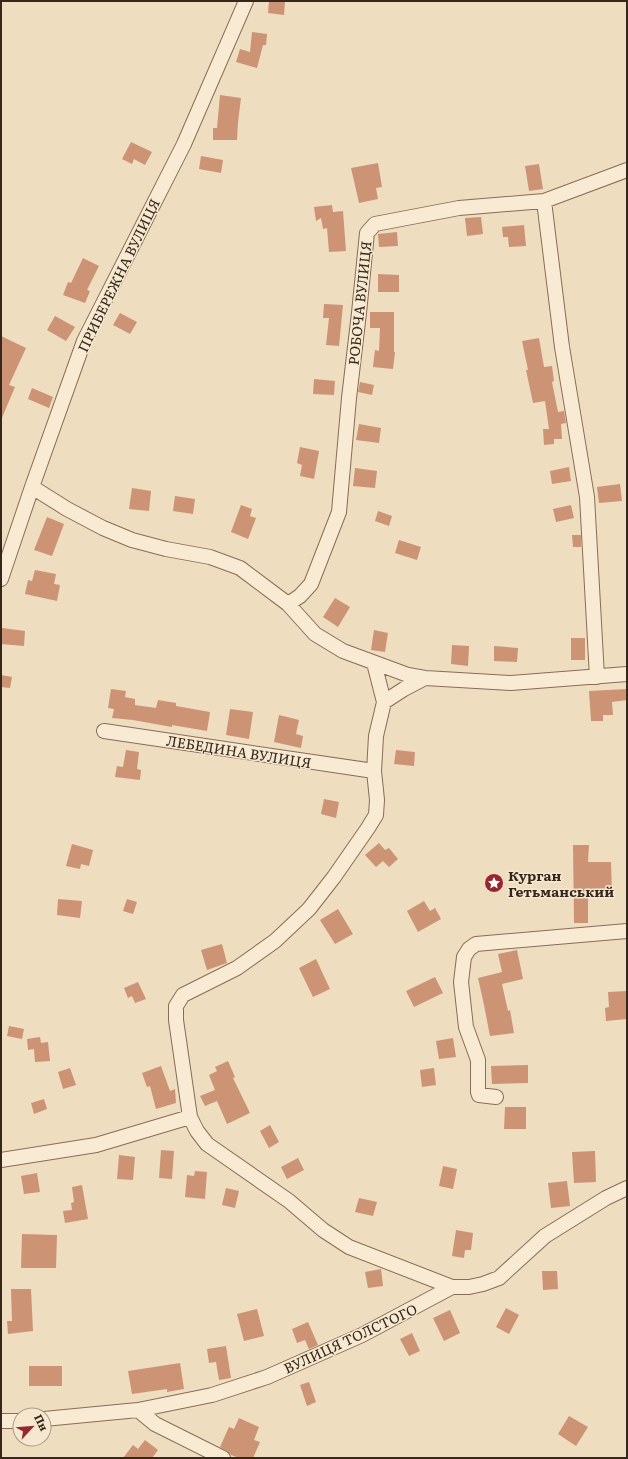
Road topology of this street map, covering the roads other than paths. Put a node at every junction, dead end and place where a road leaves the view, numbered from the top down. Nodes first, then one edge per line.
1 (246, 1) edge
2 (627, 170) edge
3 (544, 201) junction
4 (32, 487) junction
5 (1, 579) edge
6 (288, 604) junction
7 (374, 663) junction
8 (627, 674) edge
9 (597, 677) junction
10 (426, 678) junction
11 (384, 702) junction
12 (104, 731) dead end
13 (374, 771) junction
14 (627, 931) edge
15 (496, 1097) dead end
16 (190, 1117) junction
17 (1, 1160) edge
18 (627, 1188) edge
19 (452, 1288) junction
20 (138, 1410) junction
21 (52, 1418) edge
22 (1, 1421) edge
23 (12, 1421) edge
24 (223, 1458) edge

1 - 4 street, ПРИБЕРЕЖНА ВУЛИЦЯ
2 - 3 street, РОБОЧА ВУЛИЦЯ
3 - 6 street, РОБОЧА ВУЛИЦЯ
3 - 9 street
4 - 5 street, ПРИБЕРЕЖНА ВУЛИЦЯ
4 - 6 street
6 - 7 street
7 - 10 street
7 - 11 street
8 - 9 street
9 - 10 street
10 - 11 street
11 - 13 street
12 - 13 street, ЛЕБЕДИНА ВУЛИЦЯ
13 - 16 street
14 - 15 street
16 - 17 street
16 - 19 street
18 - 19 street, ВУЛИЦЯ ТОЛСТОГО
19 - 20 street, ВУЛИЦЯ ТОЛСТОГО
20 - 21 street, ВУЛИЦЯ ТОЛСТОГО
20 - 24 street
22 - 23 street

